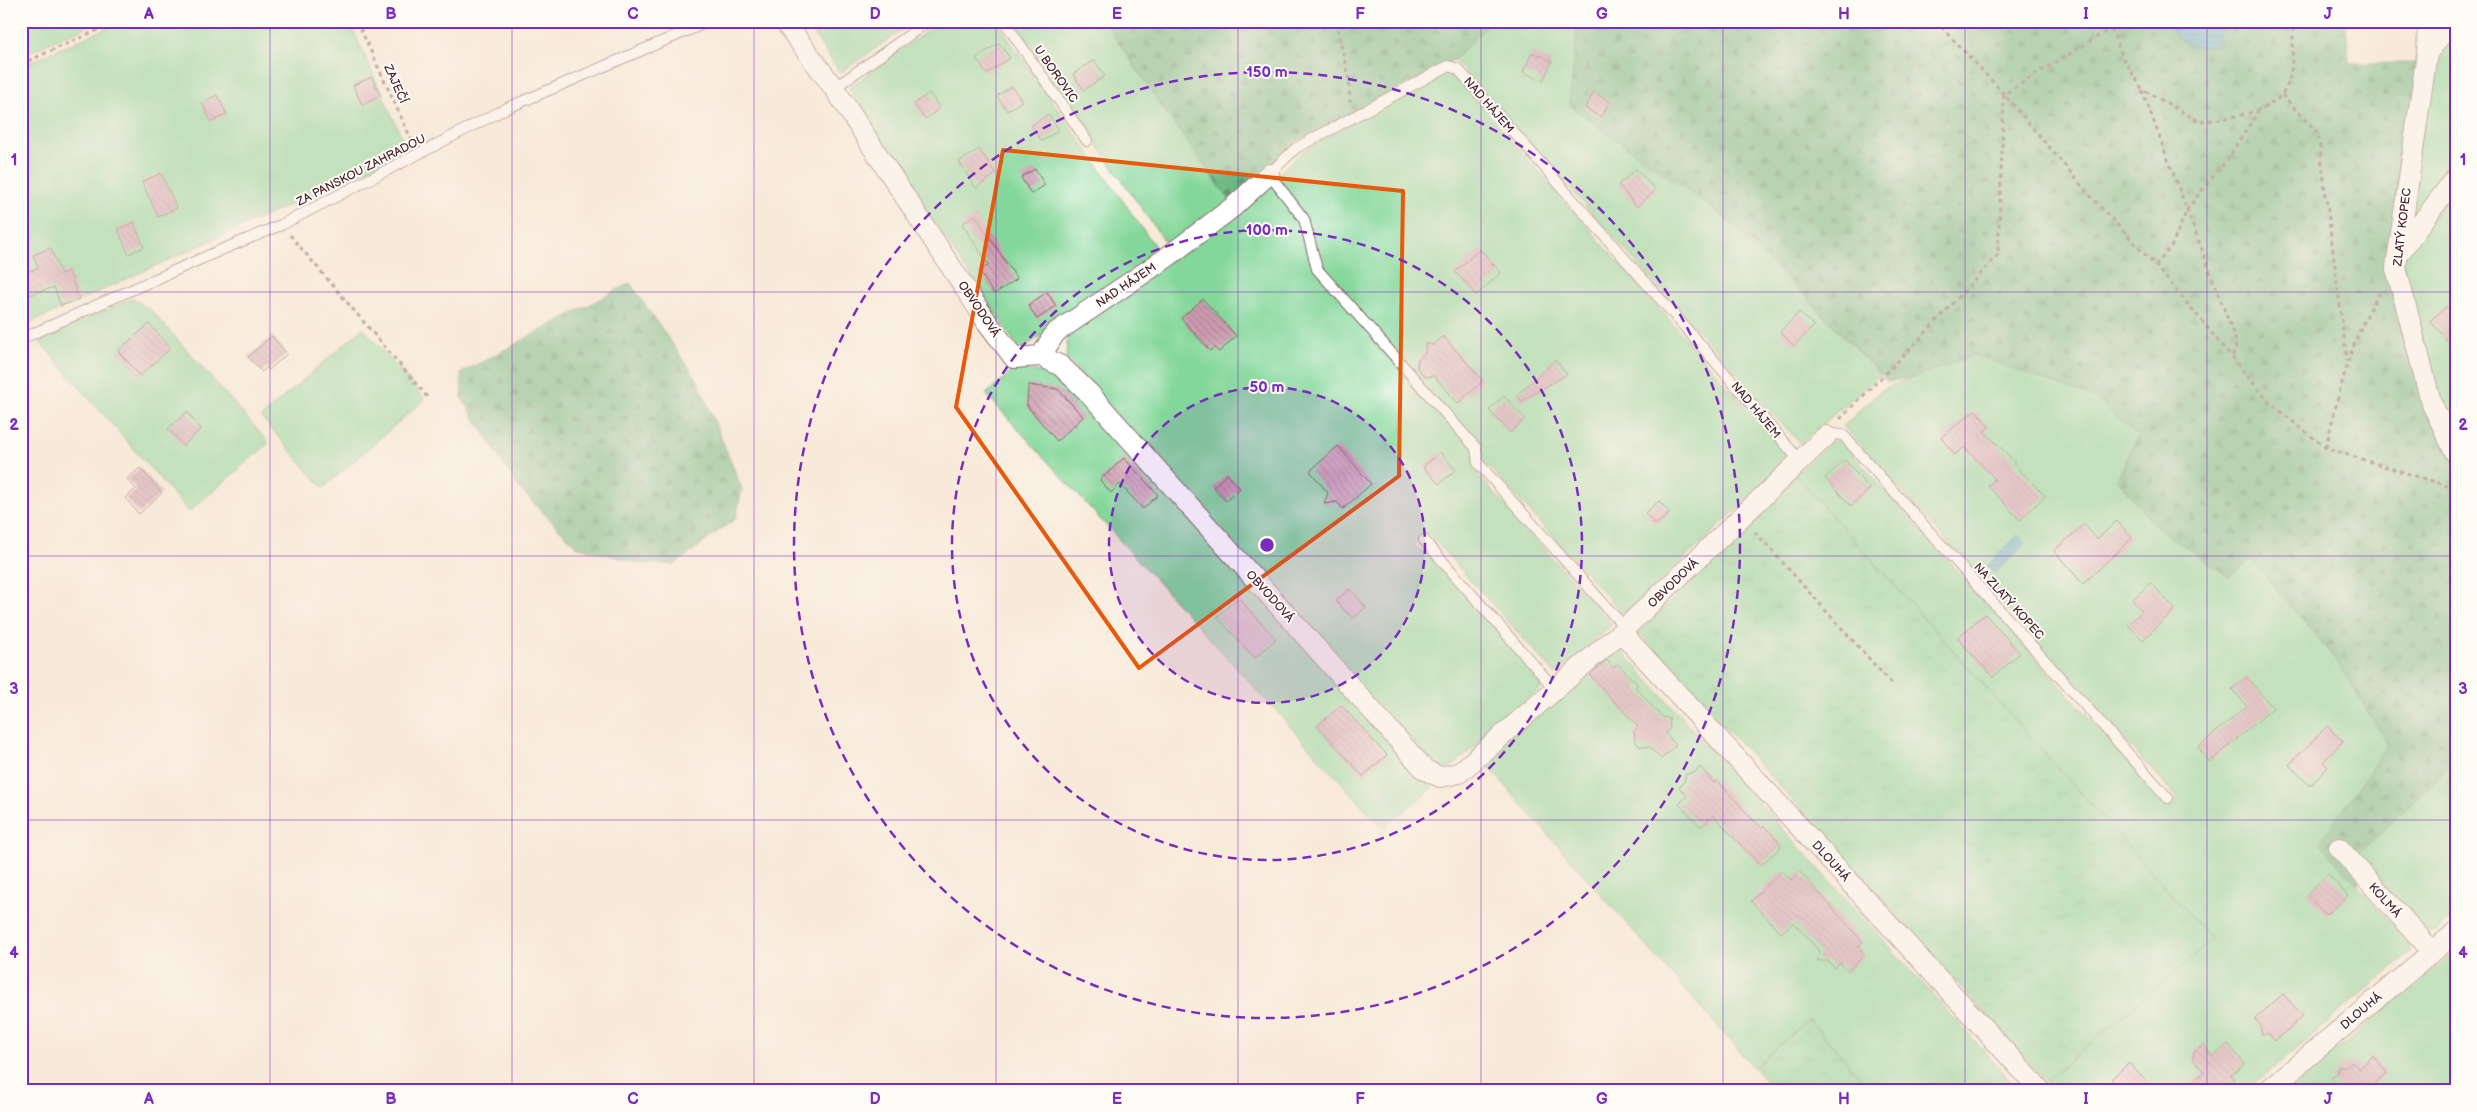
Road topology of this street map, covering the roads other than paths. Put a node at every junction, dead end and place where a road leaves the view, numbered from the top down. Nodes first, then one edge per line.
1 (710, 21) edge
2 (784, 21) edge
3 (929, 21) edge
4 (1004, 21) edge
5 (2428, 21) edge
6 (2452, 21) edge
7 (2427, 53) junction
8 (834, 88) junction
9 (1087, 141) dead end
10 (1270, 174) junction
11 (2456, 177) edge
12 (2397, 261) junction
13 (21, 339) edge
14 (1041, 356) junction
15 (1830, 435) joint
16 (2456, 454) edge
17 (1800, 461) junction
18 (1424, 540) dead end
19 (1621, 632) junction
20 (1554, 688) junction
21 (2168, 798) dead end
22 (2338, 848) dead end
23 (2456, 932) edge
24 (2432, 951) junction
25 (2041, 1091) edge
26 (2267, 1091) edge

1 - 13 lane, ZA PANSKOU ZAHRADOU
2 - 8 street, OBVODOVÁ
3 - 8 lane
4 - 9 lane, U BOROVIC
5 - 7 street, ZLATÝ KOPEC
6 - 7 street
7 - 12 street, ZLATÝ KOPEC
8 - 14 street, OBVODOVÁ
10 - 14 street, NAD HÁJEM
10 - 17 lane, NAD HÁJEM
10 - 19 lane
11 - 12 street
12 - 16 street, ZLATÝ KOPEC
14 - 20 street, OBVODOVÁ
15 - 17 street, OBVODOVÁ
15 - 21 lane, NA ZLATÝ KOPEC
17 - 19 street, OBVODOVÁ
18 - 20 lane
19 - 20 street, OBVODOVÁ
19 - 25 street, DLOUHÁ
22 - 24 street, KOLMÁ
23 - 24 street, DLOUHÁ
24 - 26 street, DLOUHÁ

